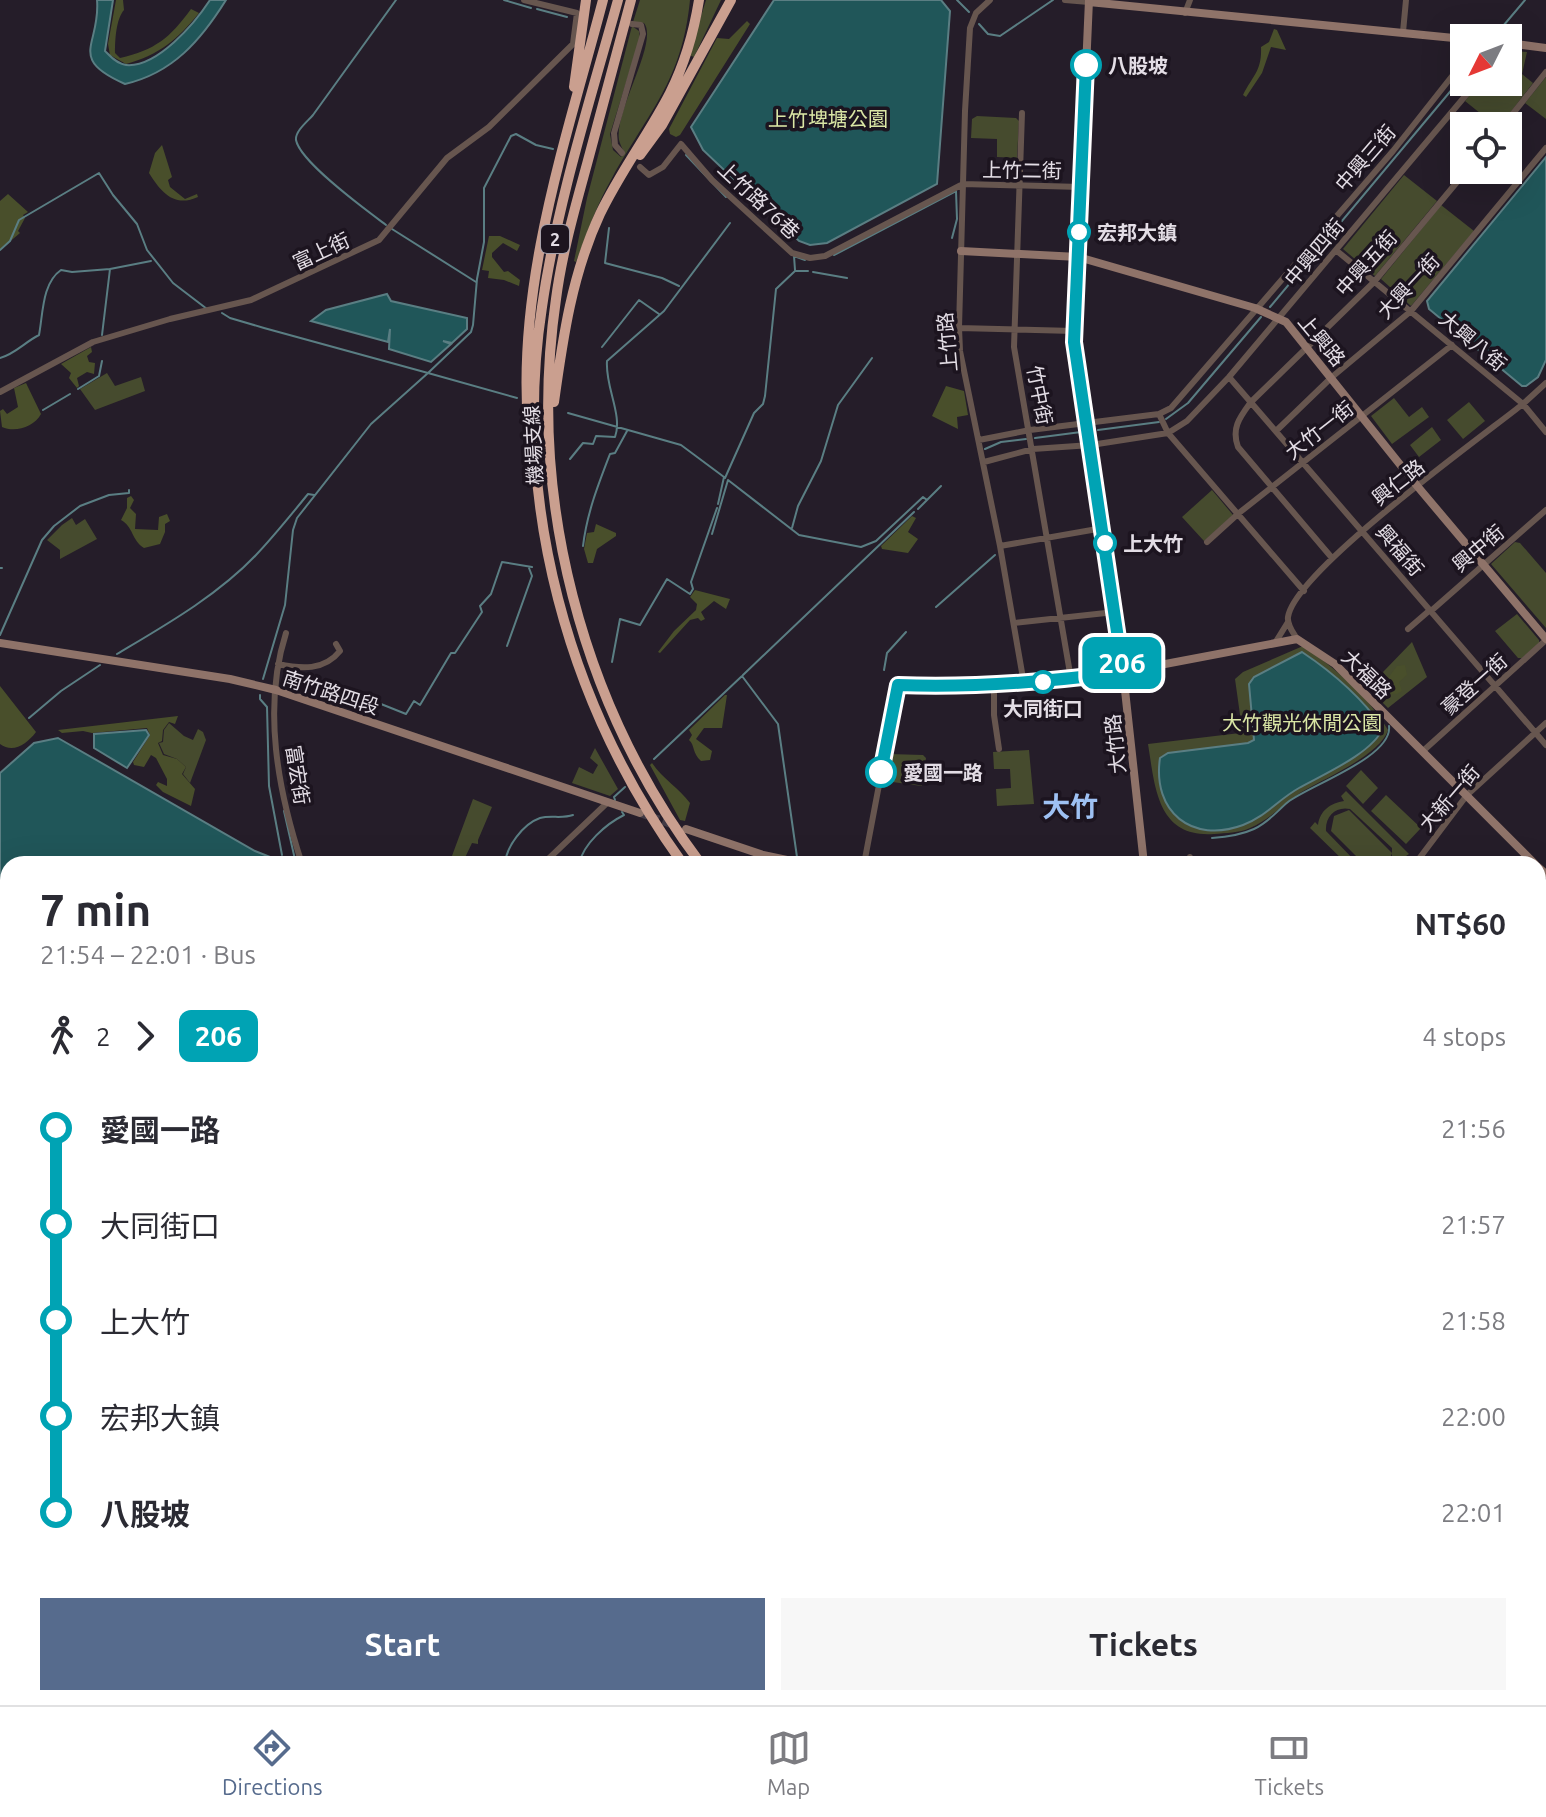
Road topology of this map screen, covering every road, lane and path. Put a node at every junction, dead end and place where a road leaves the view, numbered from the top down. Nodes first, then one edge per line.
1 (524, 0) edge
2 (586, 0) edge
3 (603, 0) edge
4 (618, 0) edge
5 (631, 0) edge
6 (696, 0) edge
7 (728, 0) edge
8 (990, 0) edge
9 (1065, 0) edge
10 (1190, 0) edge
11 (1406, 0) edge
12 (1089, 1) edge
13 (1185, 13) junction
14 (632, 24) dead end
15 (1403, 32) junction
16 (1450, 37) edge
17 (1522, 45) edge
18 (1546, 48) edge
19 (1546, 72) edge
20 (1450, 79) edge
21 (1465, 96) edge
22 (1514, 112) edge
23 (1022, 113) dead end
24 (565, 145) junction
25 (1546, 148) edge
26 (622, 153) dead end
27 (640, 167) dead end
28 (963, 184) junction
29 (1455, 184) edge
30 (1020, 187) junction
31 (1081, 187) junction
32 (613, 192) junction
33 (961, 251) junction
34 (1337, 251) junction
35 (1016, 252) junction
36 (1078, 257) junction
37 (1374, 282) junction
38 (1255, 308) junction
39 (1411, 311) junction
40 (1279, 318) junction
41 (959, 328) junction
42 (1013, 329) junction
43 (1074, 331) junction
44 (1452, 345) junction
45 (1307, 346) junction
46 (1229, 377) junction
47 (1332, 377) junction
48 (1546, 383) edge
49 (0, 392) edge
50 (1251, 402) junction
51 (1523, 404) junction
52 (1159, 414) junction
53 (1362, 416) junction
54 (1087, 423) junction
55 (1030, 430) junction
56 (1276, 431) junction
57 (550, 432) junction
58 (1546, 432) edge
59 (1168, 433) junction
60 (979, 440) junction
61 (1091, 445) junction
62 (1033, 449) junction
63 (984, 462) junction
64 (1304, 462) junction
65 (537, 485) junction
66 (1272, 487) junction
67 (1418, 487) junction
68 (1546, 510) edge
69 (1239, 513) junction
70 (1103, 528) junction
71 (1362, 531) junction
72 (1047, 538) junction
73 (1207, 542) dead end
74 (1000, 546) junction
75 (1332, 558) junction
76 (1483, 564) junction
77 (1304, 591) junction
78 (1430, 610) junction
79 (1115, 612) junction
80 (1061, 618) junction
81 (1288, 622) junction
82 (1014, 623) junction
83 (1408, 629) dead end
84 (286, 633) dead end
85 (1297, 639) junction
86 (1546, 640) edge
87 (0, 643) edge
88 (336, 644) dead end
89 (1273, 645) junction
90 (278, 664) junction
91 (1123, 672) junction
92 (1071, 679) junction
93 (1024, 684) junction
94 (994, 685) junction
95 (1495, 686) junction
96 (276, 690) junction
97 (1546, 723) edge
98 (1536, 733) junction
99 (1546, 745) edge
100 (999, 749) dead end
101 (1423, 751) junction
102 (1467, 795) junction
103 (608, 802) junction
104 (640, 813) tunnel mouth
105 (686, 829) tunnel mouth
106 (300, 856) edge
107 (551, 856) edge
108 (678, 856) edge
109 (695, 856) edge
110 (768, 856) edge
111 (866, 856) edge
112 (1143, 856) edge
113 (1421, 856) edge
114 (1528, 856) edge

1 - 49 street, 富上街
2 - 24 highway
3 - 24 highway
4 - 65 highway, 機場支線 / 2
5 - 57 highway, 機場支線 / 2
6 - 32 highway
7 - 32 highway
8 - 28 street, 上竹路
9 - 12 street
10 - 13 street
11 - 15 street
12 - 13 street
12 - 31 street, 大竹路
13 - 15 street
14 - 26 street
15 - 16 street
17 - 18 street
19 - 22 street
20 - 38 street, 中興三街
21 - 34 street, 中興四街
23 - 30 street, 竹中街
24 - 65 highway
25 - 39 street, 大興一街
27 - 28 street, 上竹路76巷
28 - 30 street, 上竹二街
28 - 33 street, 上竹路
29 - 37 street, 中興五街
30 - 31 street, 上竹二街
30 - 35 street, 竹中街
31 - 36 street, 大竹路
32 - 57 highway
33 - 35 street, 上興路
33 - 41 street, 上竹路
34 - 37 street, 大興八街
34 - 40 street, 中興四街
35 - 36 street, 上興路
35 - 42 street, 竹中街
36 - 38 street, 上興路
36 - 43 street, 大竹路
37 - 39 street, 大興八街
37 - 45 street, 中興五街
38 - 40 street, 上興路
38 - 52 street, 中興三街
39 - 44 street, 大興八街
39 - 47 street, 大興一街
40 - 45 street, 上興路
40 - 46 street, 中興四街
41 - 42 street
41 - 60 street, 上竹路
42 - 43 street
42 - 55 street, 竹中街
43 - 54 street, 大竹路
44 - 51 street, 大興八街
44 - 53 street, 大竹一街
45 - 47 street, 上興路
45 - 50 street, 中興五街
46 - 50 street, 興福街
46 - 59 street, 中興四街
47 - 53 street, 上興路
47 - 56 street, 大興一街
48 - 51 street, 興仁路
50 - 56 street, 興福街
50 - 66 street, 中興五街
51 - 58 street, 大興八街
51 - 67 street, 興仁路
52 - 54 street
52 - 59 street
53 - 64 street, 大竹一街
53 - 67 street, 上興路
54 - 55 street
54 - 61 street, 大竹路
55 - 60 street
55 - 62 street, 竹中街
56 - 64 street, 興福街
57 - 109 highway, 機場支線 / 2
59 - 61 street
59 - 69 street
60 - 63 street, 上竹路
61 - 62 street
61 - 70 street, 大竹路
62 - 63 street
62 - 72 street, 竹中街
63 - 74 street, 上竹路
64 - 66 street, 大竹一街
64 - 71 street, 興福街
65 - 108 highway, 機場支線 / 2
66 - 69 street, 大竹一街
66 - 75 street, 中興五街
67 - 71 street, 興仁路
67 - 76 street, 上興路
68 - 76 street, 興中街
69 - 73 street, 大竹一街
69 - 77 street
70 - 72 street
70 - 79 street, 大竹路
71 - 75 street, 興仁路
71 - 78 street, 興福街
72 - 74 street
72 - 80 street, 竹中街
74 - 82 street, 上竹路
75 - 77 street, 興仁路
76 - 78 street, 興中街
76 - 86 street, 上興路
77 - 81 street, 興仁路
78 - 83 street, 興中街
78 - 95 street, 興福街
79 - 80 street
79 - 91 street, 大竹路
80 - 82 street
80 - 92 street, 竹中街
81 - 85 street
81 - 89 street, 興仁路
82 - 93 street, 上竹路
84 - 90 street, 富宏街
85 - 89 street
85 - 101 street, 大福路
86 - 95 street, 豪登一街
87 - 96 street, 南竹路四段
88 - 90 street
89 - 91 street
90 - 96 street, 富宏街
91 - 92 street
91 - 112 street, 大竹路
92 - 93 street
93 - 94 street
94 - 100 street
94 - 111 street
95 - 98 street, 興福街
95 - 101 street, 豪登一街
96 - 103 street, 南竹路四段
96 - 106 street, 富宏街
97 - 98 street, 大新一街
98 - 99 street, 興福街
98 - 102 street, 大新一街
101 - 102 street, 大福路
102 - 113 street, 大新一街
102 - 114 street, 大福路
103 - 104 street, 南竹路四段
103 - 107 street
105 - 110 street

